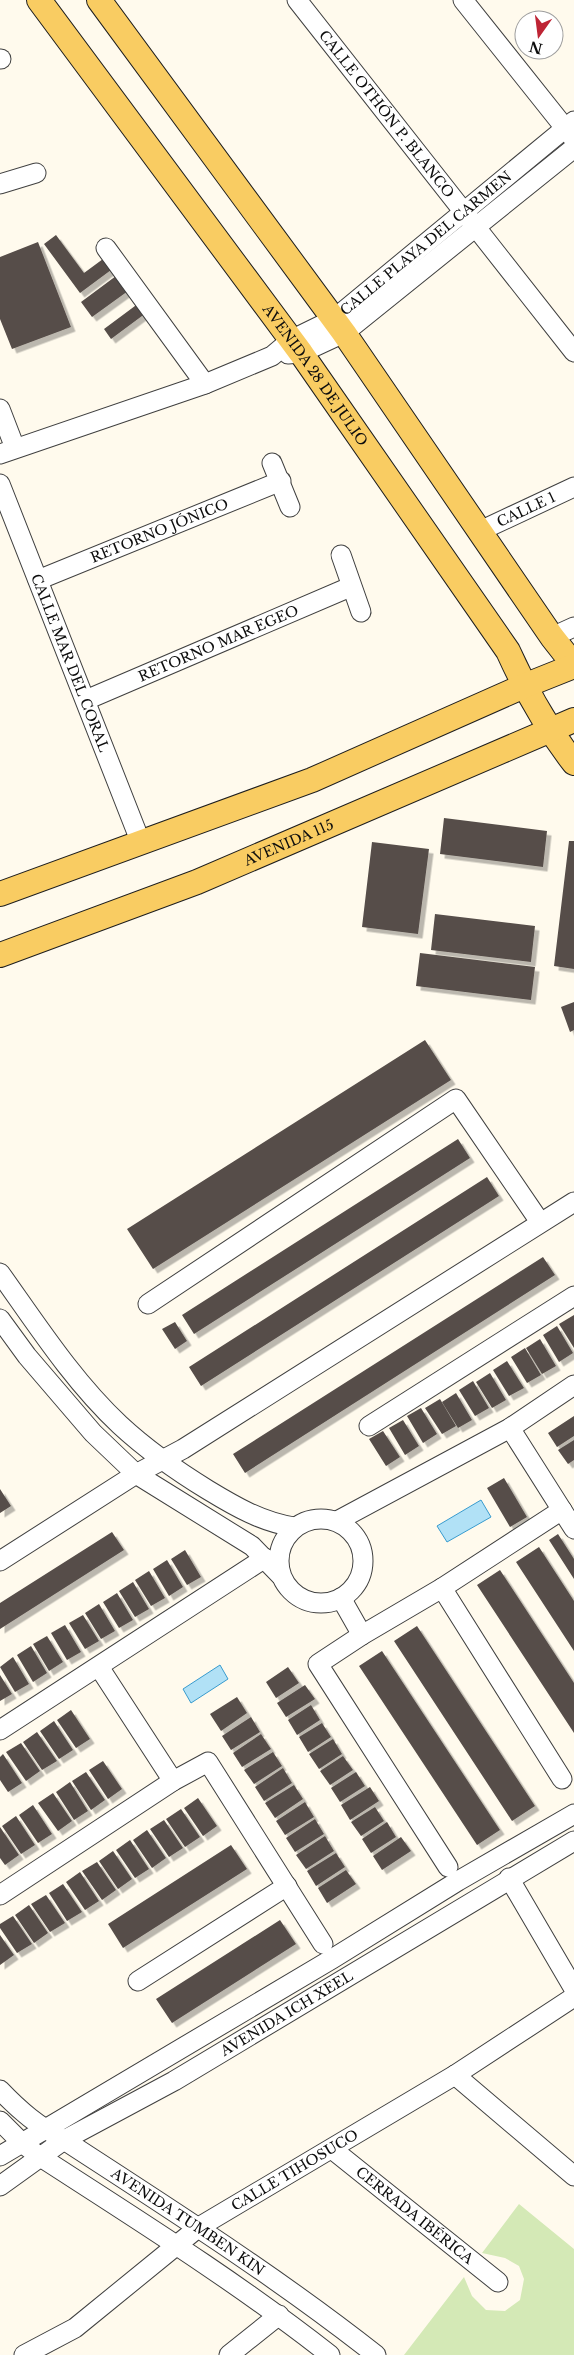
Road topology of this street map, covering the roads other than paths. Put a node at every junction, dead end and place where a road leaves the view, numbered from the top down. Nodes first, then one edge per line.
1 (39, 0) edge
2 (99, 0) edge
3 (296, 0) edge
4 (463, 0) edge
5 (571, 129) edge
6 (574, 148) edge
7 (36, 173) dead end
8 (0, 184) edge
9 (464, 212) junction
10 (477, 229) junction
11 (106, 248) dead end
12 (339, 326) junction
13 (296, 347) junction
14 (574, 352) edge
15 (205, 384) junction
16 (0, 409) edge
17 (8, 451) edge
18 (272, 463) dead end
19 (280, 481) junction
20 (0, 484) edge
21 (574, 487) edge
22 (290, 508) dead end
23 (480, 530) junction
24 (341, 555) dead end
25 (38, 580) junction
26 (350, 587) junction
27 (361, 612) dead end
28 (574, 627) edge
29 (552, 637) junction
30 (574, 665) edge
31 (524, 686) junction
32 (86, 700) junction
33 (574, 720) edge
34 (549, 732) junction
35 (574, 763) edge
36 (141, 843) junction
37 (0, 894) edge
38 (0, 955) edge
39 (574, 1202) edge
40 (540, 1222) junction
41 (0, 1273) edge
42 (574, 1296) edge
43 (148, 1304) dead end
44 (0, 1319) edge
45 (574, 1385) edge
46 (369, 1426) dead end
47 (510, 1428) junction
48 (162, 1460) junction
49 (136, 1474) junction
50 (562, 1510) junction
51 (337, 1521) junction
52 (294, 1527) junction
53 (574, 1530) edge
54 (264, 1558) junction
55 (0, 1560) edge
56 (280, 1575) junction
57 (442, 1588) junction
58 (341, 1598) junction
59 (362, 1635) junction
60 (99, 1667) junction
61 (0, 1730) edge
62 (562, 1779) dead end
63 (173, 1781) junction
64 (574, 1814) edge
65 (574, 1841) edge
66 (448, 1867) dead end
67 (509, 1878) junction
68 (287, 1886) junction
69 (0, 1895) edge
70 (324, 1944) dead end
71 (138, 1981) dead end
72 (574, 1989) edge
73 (574, 1997) edge
74 (454, 2075) junction
75 (0, 2090) edge
76 (0, 2121) edge
77 (43, 2129) junction
78 (64, 2140) junction
79 (22, 2144) junction
80 (332, 2149) junction
81 (0, 2156) edge
82 (39, 2156) junction
83 (574, 2176) edge
84 (0, 2186) edge
85 (199, 2227) junction
86 (178, 2244) junction
87 (498, 2282) dead end
88 (279, 2315) junction
89 (24, 2355) edge
90 (229, 2355) edge
91 (330, 2355) edge
92 (376, 2355) edge

1 - 13 main road, AVENIDA 28 DE JULIO
2 - 12 main road
3 - 9 street, CALLE OTHÓN P. BLANCO
4 - 5 street
5 - 9 street, CALLE PLAYA DEL CARMEN
6 - 10 street, CALLE PLAYA DEL CARMEN
7 - 8 street
9 - 10 street, CALLE OTHÓN P. BLANCO
9 - 12 street, CALLE PLAYA DEL CARMEN
10 - 12 street, CALLE PLAYA DEL CARMEN
10 - 14 street, CALLE OTHÓN P. BLANCO
11 - 15 street
12 - 13 street, CALLE PLAYA DEL CARMEN
12 - 23 main road
13 - 15 street, CALLE PLAYA DEL CARMEN
13 - 31 main road, AVENIDA 28 DE JULIO
15 - 17 street, CALLE PLAYA DEL CARMEN
16 - 17 street
18 - 19 street
19 - 22 street
19 - 25 street, RETORNO JÓNICO
20 - 25 street, CALLE MAR DEL CORAL
21 - 23 street, CALLE 1
23 - 29 main road
24 - 26 street
25 - 32 street, CALLE MAR DEL CORAL
26 - 27 street
26 - 32 street, RETORNO MAR EGEO
28 - 29 street
29 - 30 main road
30 - 31 main road
31 - 34 main road, AVENIDA 28 DE JULIO
31 - 36 main road
32 - 36 street, CALLE MAR DEL CORAL
33 - 34 main road, AVENIDA 115
34 - 35 main road, AVENIDA 28 DE JULIO
34 - 38 main road, AVENIDA 115
36 - 37 main road
39 - 40 street
40 - 43 street
40 - 48 street
41 - 48 street
42 - 46 street
44 - 49 street
45 - 47 street
47 - 50 street
47 - 51 street
48 - 49 street
48 - 52 street
49 - 54 street
49 - 55 street
50 - 53 street
50 - 57 street
51 - 52 street
51 - 58 street
52 - 56 street
54 - 56 street
54 - 60 street
56 - 58 street
57 - 59 street
57 - 62 street
58 - 59 street
59 - 66 street
60 - 61 street
60 - 63 street
63 - 68 street
63 - 69 street
64 - 77 street
65 - 67 street, AVENIDA ICH XEEL
67 - 72 street
67 - 78 street, AVENIDA ICH XEEL
68 - 70 street
68 - 71 street
73 - 74 street, CALLE TIHOSUCO
74 - 80 street, CALLE TIHOSUCO
74 - 83 street
75 - 77 street, AVENIDA TUMBEN KIN
76 - 79 street, AVENIDA TUMBEN KIN
77 - 78 street, AVENIDA TUMBEN KIN
77 - 79 street
78 - 82 street, AVENIDA ICH XEEL
78 - 85 street, AVENIDA TUMBEN KIN
79 - 81 street
79 - 82 street, AVENIDA TUMBEN KIN
80 - 85 street, CALLE TIHOSUCO
80 - 87 street, CERRADA IBÉRICA
82 - 84 street, AVENIDA ICH XEEL
82 - 86 street, AVENIDA TUMBEN KIN
85 - 86 street, CALLE TIHOSUCO
85 - 92 street, AVENIDA TUMBEN KIN
86 - 88 street, AVENIDA TUMBEN KIN
86 - 89 street, CALLE TIHOSUCO
88 - 90 street
88 - 91 street, AVENIDA TUMBEN KIN

